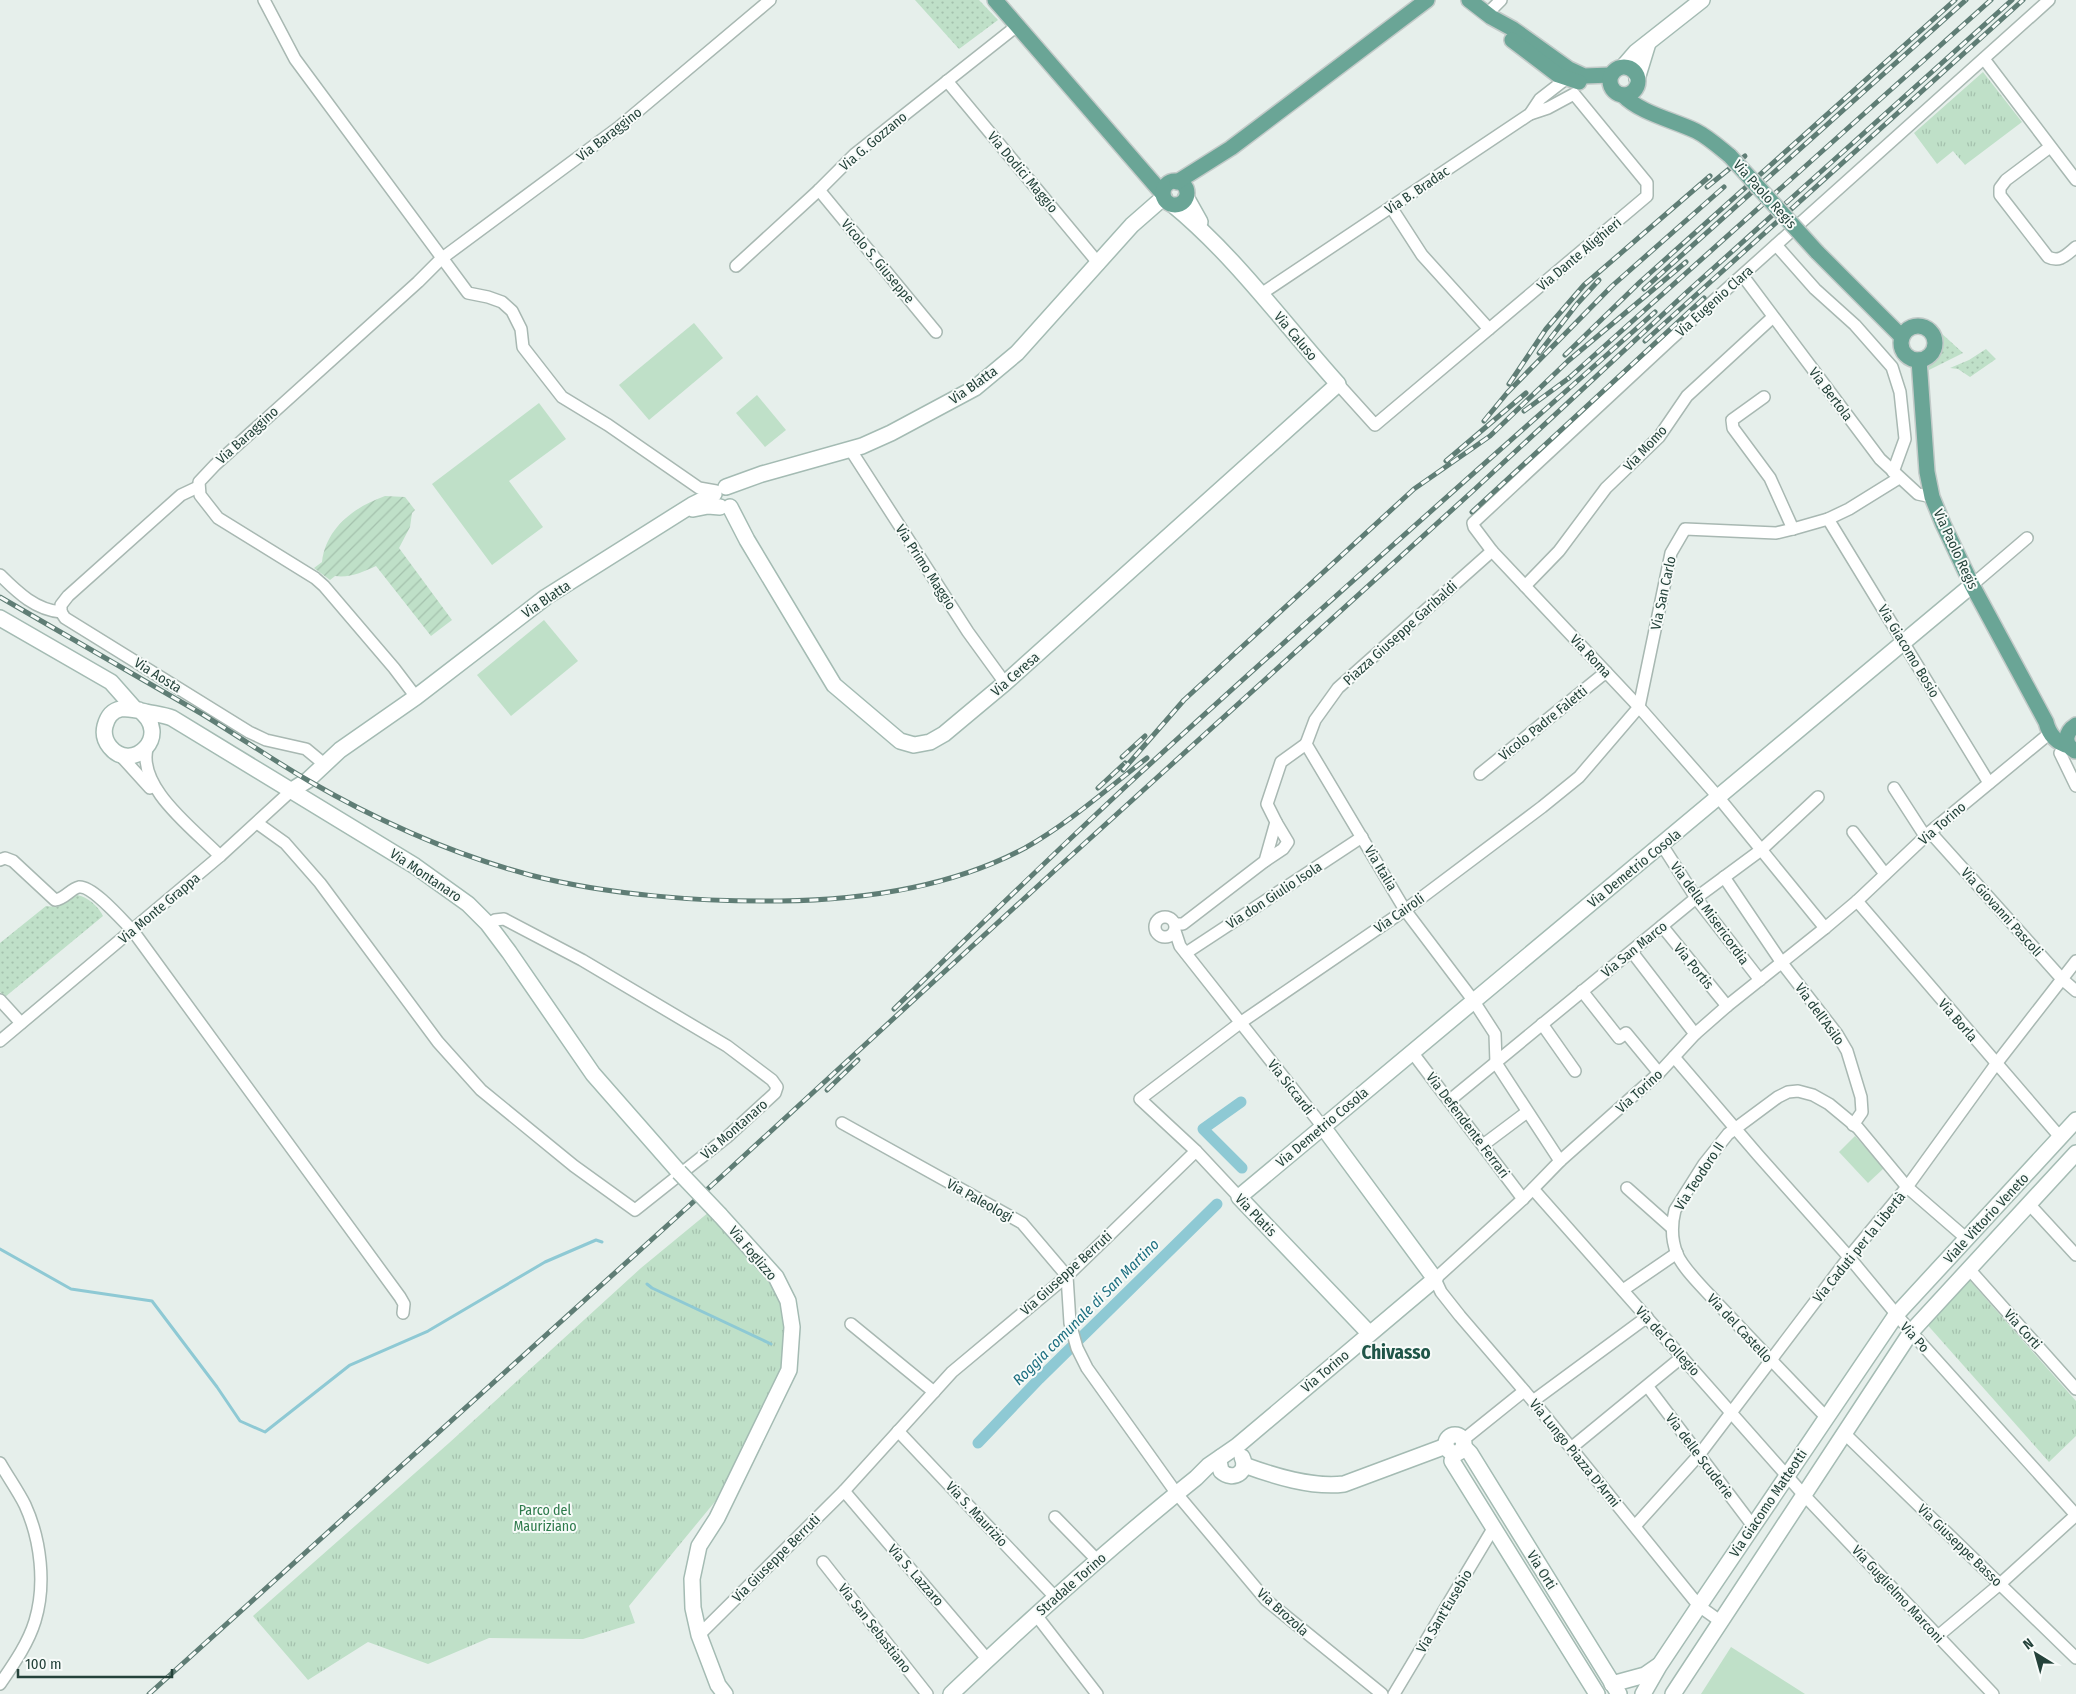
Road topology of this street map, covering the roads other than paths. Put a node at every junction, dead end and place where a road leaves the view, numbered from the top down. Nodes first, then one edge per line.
1 (264, 0) edge
2 (770, 0) edge
3 (995, 0) edge
4 (1427, 0) edge
5 (1469, 0) edge
6 (1501, 0) edge
7 (1702, 0) edge
8 (2049, 0) edge
9 (1489, 15) junction
10 (1018, 25) junction
11 (1649, 42) junction
12 (1984, 59) junction
13 (1615, 76) junction
14 (1567, 78) junction
15 (947, 81) junction
16 (1632, 87) junction
17 (1530, 114) junction
18 (2050, 147) junction
19 (2076, 180) edge
20 (819, 190) junction
21 (1175, 193) junction
22 (1391, 207) junction
23 (1776, 245) junction
24 (2076, 247) edge
25 (441, 259) junction
26 (1099, 264) junction
27 (736, 266) dead end
28 (1743, 276) junction
29 (1262, 294) junction
30 (1773, 317) junction
31 (1490, 330) junction
32 (936, 332) dead end
33 (1902, 337) junction
34 (1919, 360) junction
35 (1338, 384) junction
36 (1764, 397) dead end
37 (1375, 425) joint
38 (850, 449) junction
39 (1896, 475) junction
40 (198, 487) junction
41 (721, 497) junction
42 (1932, 497) junction
43 (1828, 519) junction
44 (1793, 529) junction
45 (2027, 538) dead end
46 (1492, 551) junction
47 (0, 575) edge
48 (1972, 584) junction
49 (1525, 586) junction
50 (61, 612) junction
51 (0, 618) edge
52 (1904, 642) junction
53 (1606, 672) junction
54 (96, 675) junction
55 (1005, 683) junction
56 (416, 697) junction
57 (1639, 707) junction
58 (137, 709) junction
59 (110, 717) junction
60 (2075, 726) edge
61 (184, 727) junction
62 (2048, 727) junction
63 (150, 740) junction
64 (1306, 744) junction
65 (2068, 750) edge
66 (120, 755) junction
67 (324, 764) junction
68 (1480, 774) dead end
69 (1990, 783) junction
70 (2076, 786) edge
71 (1894, 788) dead end
72 (292, 790) junction
73 (1818, 797) dead end
74 (1719, 798) junction
75 (166, 802) junction
76 (1276, 822) junction
77 (257, 823) junction
78 (1853, 832) dead end
79 (1928, 834) junction
80 (1362, 837) junction
81 (1662, 845) junction
82 (1761, 850) junction
83 (220, 856) junction
84 (0, 860) edge
85 (1265, 861) junction
86 (1885, 874) junction
87 (1724, 877) junction
88 (1696, 898) junction
89 (1856, 901) junction
90 (1406, 910) junction
91 (488, 924) junction
92 (1662, 926) junction
93 (1826, 928) junction
94 (133, 931) junction
95 (1183, 949) junction
96 (1632, 952) junction
97 (2076, 961) edge
98 (1782, 963) junction
99 (2062, 979) junction
100 (1760, 980) junction
101 (2076, 991) edge
102 (1582, 992) junction
103 (0, 1000) edge
104 (1473, 1000) junction
105 (1726, 1006) junction
106 (1240, 1022) junction
107 (21, 1023) junction
108 (1542, 1024) junction
109 (1696, 1034) junction
110 (0, 1041) edge
111 (1412, 1052) junction
112 (1674, 1058) junction
113 (1496, 1063) junction
114 (1996, 1064) junction
115 (1575, 1071) dead end
116 (1659, 1073) junction
117 (1140, 1100) joint
118 (1450, 1100) junction
119 (1527, 1112) junction
120 (2076, 1120) edge
121 (842, 1123) dead end
122 (1853, 1124) junction
123 (1322, 1127) junction
124 (1735, 1128) junction
125 (2060, 1137) junction
126 (1483, 1145) junction
127 (1196, 1151) junction
128 (2076, 1153) edge
129 (1560, 1161) junction
130 (1907, 1187) junction
131 (1627, 1188) dead end
132 (1533, 1189) junction
133 (1239, 1197) junction
134 (1523, 1199) junction
135 (2029, 1204) junction
136 (1672, 1228) junction
137 (1967, 1238) junction
138 (1677, 1253) junction
139 (2076, 1256) edge
140 (1849, 1257) junction
141 (1969, 1269) junction
142 (1067, 1276) junction
143 (1435, 1280) junction
144 (1623, 1290) junction
145 (403, 1314) dead end
146 (1896, 1315) junction
147 (1647, 1317) junction
148 (851, 1324) dead end
149 (1911, 1332) junction
150 (1369, 1334) junction
151 (1682, 1357) junction
152 (1771, 1361) junction
153 (1648, 1387) junction
154 (2076, 1389) edge
155 (1524, 1391) junction
156 (934, 1392) junction
157 (1533, 1401) junction
158 (1731, 1412) junction
159 (1826, 1417) junction
160 (898, 1431) junction
161 (1844, 1432) junction
162 (1457, 1447) junction
163 (1571, 1448) junction
164 (1225, 1454) junction
165 (1699, 1454) junction
166 (0, 1463) edge
167 (1235, 1472) junction
168 (1787, 1474) junction
169 (1196, 1478) junction
170 (844, 1491) junction
171 (1177, 1494) junction
172 (1803, 1494) junction
173 (2076, 1515) edge
174 (1056, 1517) dead end
175 (1635, 1526) junction
176 (1753, 1526) junction
177 (1494, 1528) junction
178 (1097, 1560) junction
179 (823, 1562) dead end
180 (2000, 1584) junction
181 (1055, 1597) junction
182 (1699, 1606) junction
183 (1036, 1615) junction
184 (1720, 1621) junction
185 (699, 1635) junction
186 (1938, 1636) junction
187 (2076, 1658) edge
188 (988, 1660) junction
189 (1659, 1666) junction
190 (0, 1684) edge
191 (1616, 1689) edge
192 (725, 1694) edge
193 (928, 1694) edge
194 (951, 1694) edge
195 (1097, 1694) edge
196 (1382, 1694) edge
197 (1394, 1694) edge
198 (1597, 1694) edge
199 (1643, 1694) edge
200 (1673, 1694) edge
201 (1993, 1694) edge

1 - 25 street
2 - 25 street, Via Baraggino
3 - 10 main road, Via Caluso
4 - 21 main road
5 - 9 main road
6 - 9 street
7 - 11 main road
8 - 12 street, Via Eugenio Clara
9 - 13 main road
9 - 14 main road
10 - 15 street, Via G. Gozzano
10 - 21 main road, Via Caluso
11 - 13 main road
11 - 16 main road
12 - 18 street
12 - 23 street, Via Eugenio Clara
13 - 14 main road
13 - 16 main road
13 - 16 main road
14 - 17 street, Via B. Bradac
15 - 20 street, Via G. Gozzano
15 - 26 street, Via Dodici Maggio
16 - 33 main road, Via Paolo Regis, bridge
17 - 22 street, Via B. Bradac
17 - 31 street, Via Dante Alighieri
18 - 19 street
18 - 24 street
20 - 27 street, Via G. Gozzano
20 - 32 street, Vicolo S. Giuseppe
21 - 26 main road, Via Blatta
21 - 29 main road, Via Caluso
22 - 29 street, Via B. Bradac
22 - 31 street
23 - 28 street, Via Eugenio Clara
23 - 39 street
25 - 40 street, Via Baraggino
25 - 41 street
26 - 38 main road, Via Blatta
28 - 30 street, Via Bertola
28 - 46 street, Via Eugenio Clara
29 - 35 main road, Via Caluso
30 - 39 street, Via Bertola
30 - 49 street, Via Momo
31 - 37 street, Via Dante Alighieri
33 - 34 main road
33 - 34 main road
34 - 42 main road, Via Paolo Regis
35 - 37 street, Via Caluso
35 - 55 main road, Via Ceresa
36 - 44 street
38 - 41 main road, Via Blatta
38 - 55 street, Via Primo Maggio
39 - 42 street, Via Bertola
39 - 43 street, Via San Carlo
40 - 50 street, Via Baraggino
40 - 56 street
41 - 55 main road, Via Ceresa
41 - 56 main road, Via Blatta
42 - 48 main road, Via Paolo Regis
43 - 44 street, Via San Carlo
43 - 52 street, Via Giacomo Bosio
44 - 57 street, Via San Carlo
45 - 48 street, Via Demetrio Cosola
46 - 49 street, Via Roma
46 - 64 street, Piazza Giuseppe Garibaldi
47 - 50 street, Via Aosta
48 - 52 main road, Via Demetrio Cosola
48 - 62 main road, Via Paolo Regis
49 - 53 street, Via Roma
50 - 67 street, Via Aosta
51 - 54 main road
52 - 69 street, Via Giacomo Bosio
52 - 74 main road, Via Demetrio Cosola
53 - 57 street, Via Roma
53 - 68 street, Vicolo Padre Faletti
54 - 58 main road
54 - 59 main road
56 - 67 main road, Via Blatta
57 - 74 street, Via Roma
57 - 90 street, Via Cairoli
58 - 59 main road
58 - 61 main road, Via Montanaro
58 - 63 main road
59 - 66 main road
60 - 62 main road
60 - 65 main road
61 - 63 main road
61 - 72 main road, Via Montanaro
62 - 65 main road
62 - 69 street, Via Torino
63 - 66 main road
63 - 75 street
64 - 76 street
64 - 80 street, Via Italia
65 - 70 street
66 - 75 street
67 - 72 main road, Via Blatta
69 - 79 street, Via Torino
71 - 79 street, Via Giovanni Pascoli
72 - 77 street, Via Monte Grappa
72 - 91 main road, Via Montanaro
73 - 82 street, Via San Marco
74 - 81 main road, Via Demetrio Cosola
74 - 82 street
75 - 83 street
76 - 85 street
76 - 85 street
77 - 83 street, Via Monte Grappa
77 - 91 street, Via Montanaro
78 - 86 street
79 - 86 street, Via Torino
79 - 99 street, Via Giovanni Pascoli
80 - 90 street, Via Italia
80 - 95 street, Via don Giulio Isola
81 - 88 street, Via della Misericordia
81 - 104 main road, Via Demetrio Cosola
82 - 87 street, Via San Marco
82 - 93 street
83 - 94 street, Via Monte Grappa
84 - 94 street
85 - 95 street, Via Siccardi
86 - 89 street, Via Torino
87 - 88 street, Via San Marco
87 - 98 street, Via dell'Asilo
88 - 92 street, Via San Marco
88 - 100 street, Via della Misericordia
89 - 93 street, Via Torino
89 - 114 street, Via Borla
90 - 104 street, Via Italia
90 - 106 street, Via Cairoli
91 - 185 main road, Via Foglizzo, bridge
92 - 96 street, Via San Marco
92 - 105 street, Via Portis
93 - 98 street, Via Torino
94 - 107 street, Via Monte Grappa
94 - 145 street
95 - 106 street, Via Siccardi
96 - 102 street, Via San Marco
96 - 109 street
97 - 99 street, Via Caduti per la Libertà
98 - 100 street, Via Torino
98 - 122 street, Via dell'Asilo
99 - 101 street, Via Giovanni Pascoli
99 - 114 street, Via Caduti per la Libertà
100 - 105 street, Via Torino
102 - 108 street, Via San Marco
102 - 116 street
103 - 107 street
104 - 111 main road, Via Demetrio Cosola
104 - 113 street, Via Italia
105 - 109 street, Via Torino
106 - 117 street, Via Cairoli
106 - 123 street, Via Siccardi
107 - 110 street, Via Monte Grappa
108 - 113 street, Via San Marco
108 - 115 street
109 - 112 street, Via Torino
111 - 118 street, Via Defendente Ferrari
111 - 123 main road, Via Demetrio Cosola
112 - 116 street, Via Torino
112 - 124 street, Via Po
113 - 118 street, Via San Marco
113 - 119 street
114 - 125 street, Via Borla
114 - 130 street, Via Caduti per la Libertà
116 - 129 street, Via Torino
117 - 127 street, Via Platis
118 - 126 street, Via Defendente Ferrari
119 - 126 street
119 - 129 street
120 - 125 main road, Viale Vittorio Veneto
121 - 142 street, Via Paleologi
122 - 124 street, Via Teodoro II
122 - 130 street, Via Teodoro II
123 - 133 main road, Via Demetrio Cosola
123 - 143 main road, Via Siccardi
124 - 136 street, Via Teodoro II
124 - 140 street, Via Po
125 - 137 main road, Viale Vittorio Veneto
126 - 134 street, Via Defendente Ferrari
127 - 133 street, Via Platis
127 - 142 street, Via Giuseppe Berruti
128 - 135 main road, Viale Vittorio Veneto
129 - 132 street, Via Torino
130 - 137 street, Via Teodoro II
130 - 140 street, Via Caduti per la Libertà
131 - 136 street
132 - 134 street, Via Torino
132 - 144 street, Via del Collegio
133 - 150 main road, Via Platis
134 - 143 street, Via Torino
135 - 139 street
135 - 141 main road, Viale Vittorio Veneto
136 - 138 street, Via del Castello
137 - 146 main road, Viale Vittorio Veneto
138 - 144 street
138 - 152 street, Via del Castello
140 - 146 street, Via Po
140 - 152 street, Via Caduti per la Libertà
141 - 149 main road, Viale Vittorio Veneto
141 - 154 street, Via Corti
142 - 156 street, Via Giuseppe Berruti
142 - 171 street
143 - 150 main road, Via Torino
143 - 155 street, Via Lungo Piazza D'Armi
144 - 147 street, Via del Collegio
146 - 149 street, Via Po
146 - 159 main road, Via Giacomo Matteotti
147 - 151 street, Via del Collegio
147 - 157 street
148 - 156 street
149 - 161 main road, Via Giacomo Matteotti
149 - 173 street, Via Po
150 - 164 main road, Via Torino
151 - 153 street
151 - 158 street, Via del Collegio
152 - 158 street, Via Caduti per la Libertà
152 - 159 street, Via del Castello
153 - 163 street
153 - 165 street, Via delle Scuderie
155 - 157 street, Via Lungo Piazza D'Armi
155 - 162 street
156 - 160 street, Via Giuseppe Berruti
157 - 163 street, Via Lungo Piazza D'Armi
158 - 165 street, Via Caduti per la Libertà
158 - 168 street, Via del Collegio
159 - 168 main road, Via Giacomo Matteotti
160 - 170 street, Via Giuseppe Berruti
160 - 181 street, Via S. Maurizio
161 - 172 main road, Via Giacomo Matteotti
161 - 180 street, Via Giuseppe Basso
162 - 167 main road
162 - 177 main road, Via Orti
162 - 191 main road, Via Orti
163 - 175 street, Via Lungo Piazza D'Armi
164 - 167 main road
164 - 167 main road
164 - 169 main road, Stradale Torino
165 - 175 street, Via Caduti per la Libertà
165 - 176 street, Via delle Scuderie
166 - 190 street
167 - 169 main road
168 - 172 street, Via del Collegio
168 - 176 main road, Via Giacomo Matteotti
169 - 171 main road, Stradale Torino
170 - 185 street, Via Giuseppe Berruti
170 - 188 street, Via S. Lazzaro
171 - 178 main road, Stradale Torino
171 - 196 street, Via Brozola
172 - 184 main road, Via Giacomo Matteotti
172 - 186 street, Via Guglielmo Marconi
173 - 180 street
174 - 178 street
175 - 182 street, Via Lungo Piazza D'Armi
176 - 182 main road, Via Giacomo Matteotti
177 - 197 street, Via Sant'Eusebio
177 - 198 main road, Via Orti
178 - 181 main road, Stradale Torino
179 - 193 street, Via San Sebastiano
180 - 186 street
180 - 187 street, Via Giuseppe Basso
181 - 183 main road, Stradale Torino
182 - 184 street, Via Lungo Piazza D'Armi
182 - 189 main road, Via Giacomo Matteotti
183 - 188 main road, Stradale Torino
183 - 195 street
184 - 200 main road, Via Giacomo Matteotti
185 - 192 main road, Via Foglizzo
186 - 201 street, Via Guglielmo Marconi
188 - 194 main road, Stradale Torino
189 - 191 main road
189 - 199 main road, Via Giacomo Matteotti

